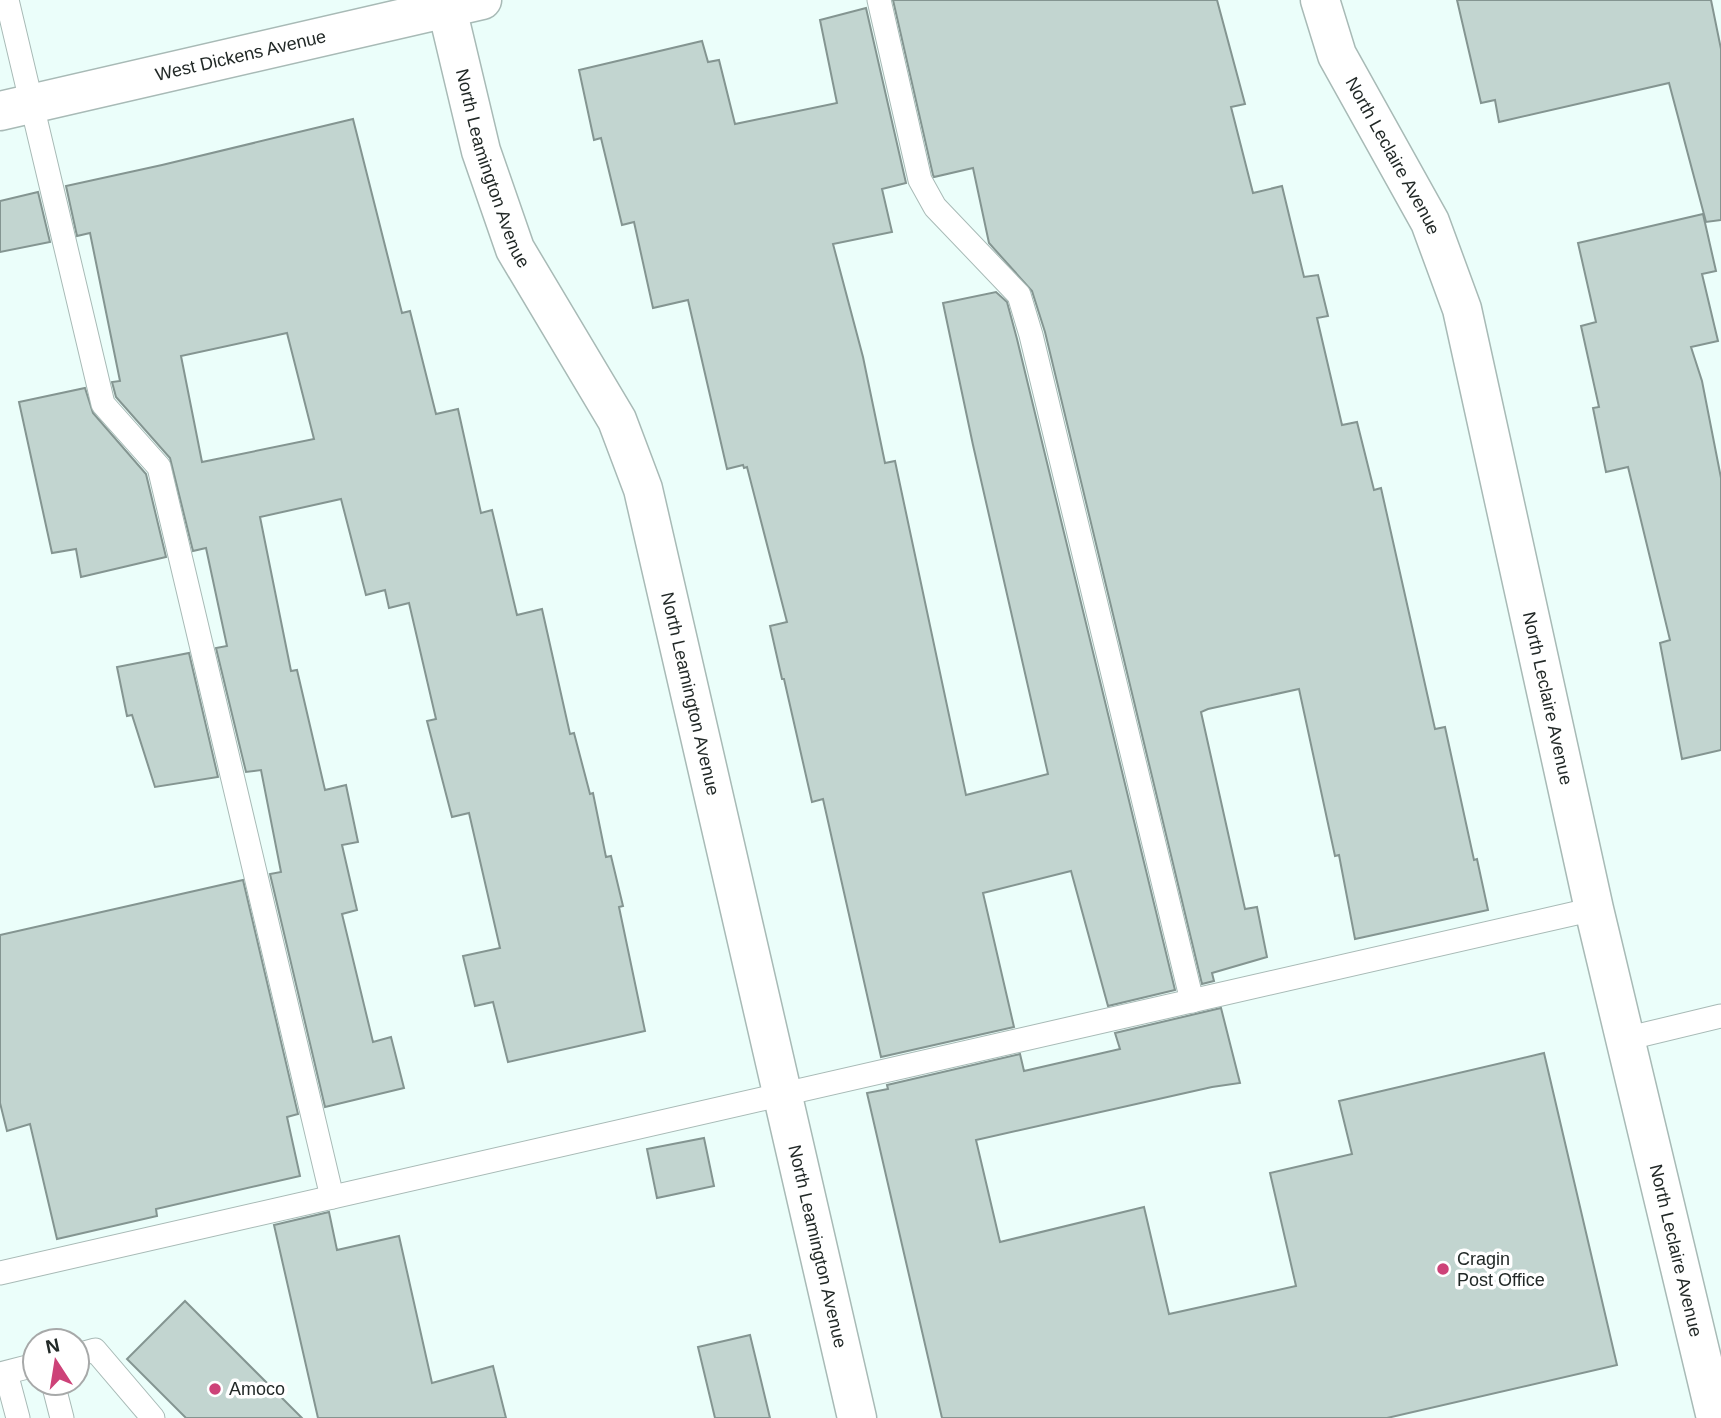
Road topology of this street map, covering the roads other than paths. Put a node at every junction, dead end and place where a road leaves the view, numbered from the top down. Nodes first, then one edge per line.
1 (7, 0) edge
2 (879, 0) edge
3 (1320, 0) edge
4 (458, 3) edge
5 (16, 107) edge
6 (1594, 909) junction
7 (1192, 1001) junction
8 (1721, 1016) edge
9 (1625, 1039) junction
10 (782, 1094) junction
11 (332, 1197) junction
12 (0, 1273) edge
13 (91, 1351) edge
14 (21, 1368) edge
15 (3, 1373) edge
16 (57, 1397) edge
17 (18, 1418) edge
18 (62, 1418) edge
19 (153, 1418) edge
20 (857, 1418) edge
21 (1716, 1418) edge

1 - 5 lane
2 - 7 lane
3 - 6 street, North Leclaire Avenue
4 - 5 street, West Dickens Avenue
4 - 10 street, North Leamington Avenue
5 - 11 lane
6 - 7 lane
6 - 9 street, North Leclaire Avenue
7 - 10 lane
8 - 9 lane
9 - 21 street, North Leclaire Avenue
10 - 11 lane
10 - 20 street, North Leamington Avenue
11 - 12 lane
13 - 19 lane
14 - 15 lane
15 - 17 lane
16 - 18 lane

